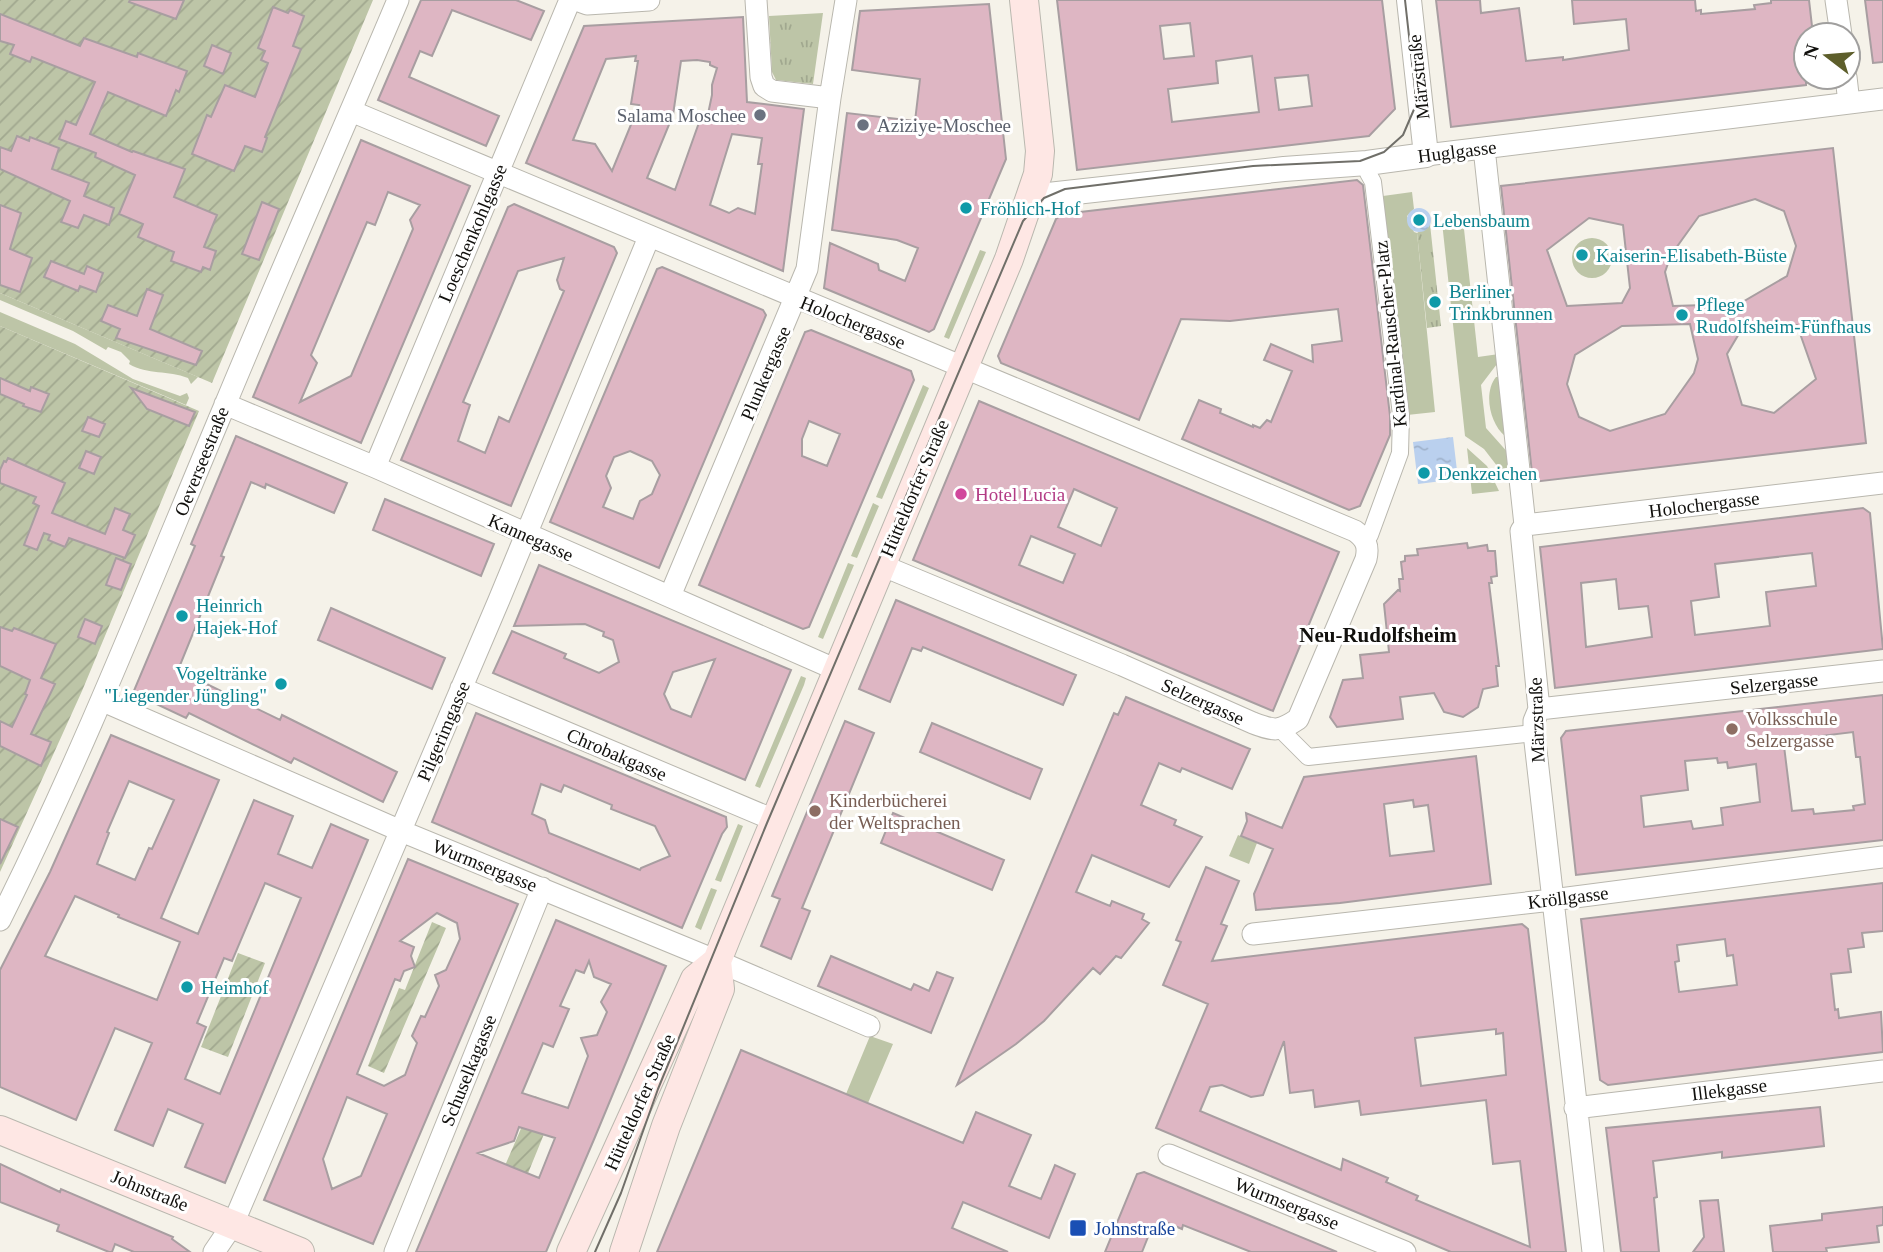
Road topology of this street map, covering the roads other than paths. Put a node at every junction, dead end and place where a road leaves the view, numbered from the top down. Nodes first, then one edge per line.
1 (398, 0) edge
2 (570, 0) edge
3 (576, 0) edge
4 (649, 0) edge
5 (756, 0) edge
6 (846, 0) edge
7 (1024, 0) edge
8 (1409, 0) edge
9 (1836, 0) edge
10 (1839, 21) edge
11 (1848, 91) edge
12 (830, 98) junction
13 (1883, 99) edge
14 (1849, 103) junction
15 (351, 111) junction
16 (1484, 148) junction
17 (1426, 155) junction
18 (1367, 163) junction
19 (498, 173) junction
20 (1030, 197) junction
21 (649, 237) junction
22 (796, 299) junction
23 (965, 368) junction
24 (225, 404) junction
25 (375, 467) junction
26 (1883, 483) edge
27 (1525, 525) junction
28 (1359, 534) junction
29 (526, 535) junction
30 (881, 565) junction
31 (670, 596) junction
32 (837, 670) junction
33 (1883, 671) edge
34 (461, 688) junction
35 (103, 701) junction
36 (1539, 709) junction
37 (1281, 730) junction
38 (1534, 733) junction
39 (774, 820) junction
40 (401, 831) junction
41 (1883, 857) edge
42 (542, 888) junction
43 (1552, 900) junction
44 (0, 920) edge
45 (1253, 934) dead end
46 (717, 961) junction
47 (869, 1026) dead end
48 (1883, 1071) edge
49 (1575, 1108) junction
50 (0, 1129) edge
51 (1169, 1155) dead end
52 (233, 1224) junction
53 (214, 1252) edge
54 (300, 1252) edge
55 (395, 1252) edge
56 (571, 1252) edge
57 (624, 1252) edge
58 (1405, 1252) edge
59 (1593, 1252) edge

1 - 15 street, Oeverseestraße
2 - 19 street, Loeschenkohlgasse
3 - 4 street
5 - 12 street
6 - 12 street, Plunkergasse
7 - 20 main road, Hütteldorfer Straße
8 - 17 street, Märzstraße
9 - 10 street
11 - 14 street
12 - 22 street, Plunkergasse
13 - 14 street, Huglgasse
14 - 16 street, Huglgasse
15 - 19 street, Holochergasse
15 - 24 street, Oeverseestraße
16 - 17 street, Huglgasse
16 - 27 street, Märzstraße
17 - 18 street, Huglgasse
18 - 20 street, Huglgasse
18 - 28 street, Kardinal-Rauscher-Platz
19 - 21 street, Holochergasse
19 - 25 street, Loeschenkohlgasse
20 - 23 main road, Hütteldorfer Straße
21 - 22 street, Holochergasse
21 - 29 street, Pilgerimgasse
22 - 23 street, Holochergasse
22 - 31 street, Plunkergasse
23 - 28 street, Holochergasse
23 - 30 main road, Hütteldorfer Straße
24 - 25 street, Kannegasse
24 - 35 street, Oeverseestraße
25 - 29 street, Kannegasse
26 - 27 street, Holochergasse
27 - 36 street, Märzstraße
28 - 37 street
29 - 31 street, Kannegasse
29 - 34 street, Pilgerimgasse
30 - 32 main road, Hütteldorfer Straße
30 - 37 street, Selzergasse
31 - 32 street, Kannegasse
32 - 39 main road, Hütteldorfer Straße
33 - 36 street, Selzergasse
34 - 39 street, Chrobakgasse
34 - 40 street, Pilgerimgasse
35 - 40 street, Wurmsergasse
35 - 44 street, Oeverseestraße
36 - 38 street, Märzstraße
37 - 38 street, Selzergasse
38 - 43 street, Märzstraße
39 - 46 main road, Hütteldorfer Straße
40 - 42 street, Wurmsergasse
40 - 52 street, Pilgerimgasse
41 - 43 street, Kröllgasse
42 - 46 street, Wurmsergasse
42 - 55 street, Schuselkagasse
43 - 45 street, Kröllgasse
43 - 49 street, Märzstraße
46 - 47 street, Wurmsergasse
46 - 56 main road, Hütteldorfer Straße
46 - 57 main road, Hütteldorfer Straße
48 - 49 street, Illekgasse
49 - 59 street, Märzstraße
50 - 52 main road, Johnstraße
51 - 58 street, Wurmsergasse
52 - 53 street, Pilgerimgasse
52 - 54 main road, Johnstraße

